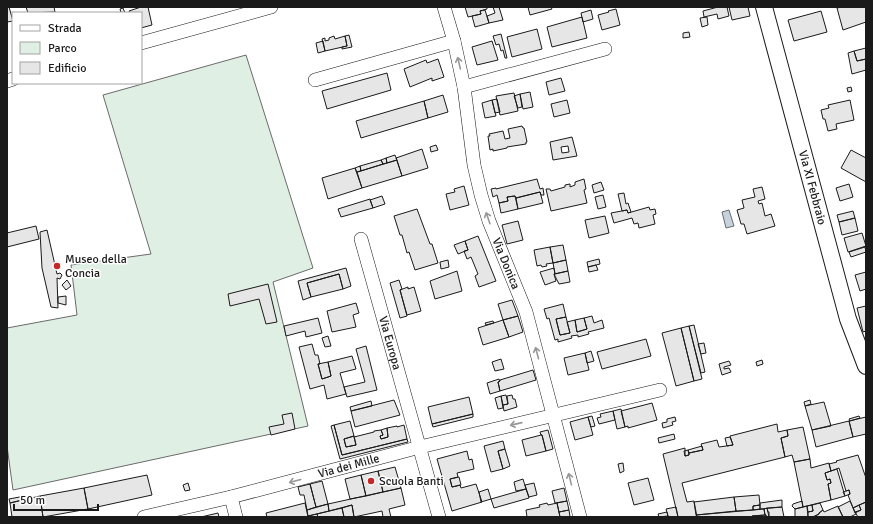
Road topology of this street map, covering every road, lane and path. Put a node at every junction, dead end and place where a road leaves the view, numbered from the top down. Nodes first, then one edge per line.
1 (444, 7) edge
2 (764, 7) edge
3 (266, 8) edge
4 (454, 41) junction
5 (142, 44) edge
6 (605, 50) dead end
7 (316, 80) dead end
8 (464, 87) junction
9 (361, 239) dead end
10 (866, 366) edge
11 (660, 390) dead end
12 (554, 415) junction
13 (420, 447) junction
14 (231, 498) junction
15 (165, 515) edge
16 (144, 517) edge
17 (236, 517) edge
18 (439, 517) edge
19 (580, 517) edge

1 - 4 street, Via Donica
2 - 10 main road, Via XI Febbraio
3 - 5 street
4 - 7 street
8 -> 4 street, Via Donica
6 - 8 street
12 -> 8 street, Via Donica
9 - 13 street, Via Europa
11 - 12 street, Via dei Mille
12 -> 13 street, Via dei Mille
19 -> 12 street, Via Donica
13 -> 14 street, Via dei Mille
13 - 18 street, Via Europa
14 - 15 street, Via dei Mille
14 - 17 street
15 - 16 street, Via dei Mille

